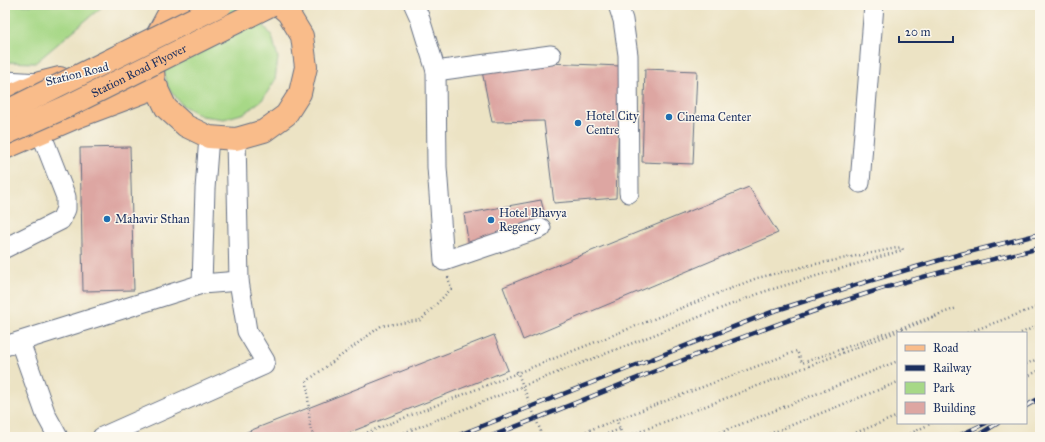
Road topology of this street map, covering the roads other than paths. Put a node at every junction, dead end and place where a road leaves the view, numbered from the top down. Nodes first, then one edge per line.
1 (179, 5) edge
2 (221, 5) edge
3 (414, 5) edge
4 (618, 5) edge
5 (874, 5) edge
6 (286, 7) edge
7 (551, 55) dead end
8 (152, 56) junction
9 (436, 72) junction
10 (5, 81) edge
11 (40, 83) junction
12 (156, 87) junction
13 (5, 98) edge
14 (5, 112) edge
15 (41, 132) junction
16 (5, 134) edge
17 (209, 137) junction
18 (236, 139) junction
19 (5, 148) edge
20 (860, 183) dead end
21 (629, 193) dead end
22 (541, 228) dead end
23 (5, 248) edge
24 (239, 281) junction
25 (202, 284) junction
26 (12, 344) edge
27 (58, 437) edge
28 (102, 437) edge

1 - 8 main road
2 - 14 main road, Station Road Flyover, bridge
3 - 9 street
4 - 21 street
5 - 20 street
6 - 16 main road, Station Road Flyover, bridge
6 - 18 main road
7 - 9 street
8 - 11 main road, Station Road
8 - 12 main road
9 - 22 street
10 - 11 street
11 - 13 main road, Station Road
12 - 15 main road
12 - 17 main road
15 - 19 main road
15 - 23 street
17 - 18 main road
17 - 25 street
18 - 24 street
24 - 25 street
24 - 28 street
25 - 26 street
26 - 27 street

